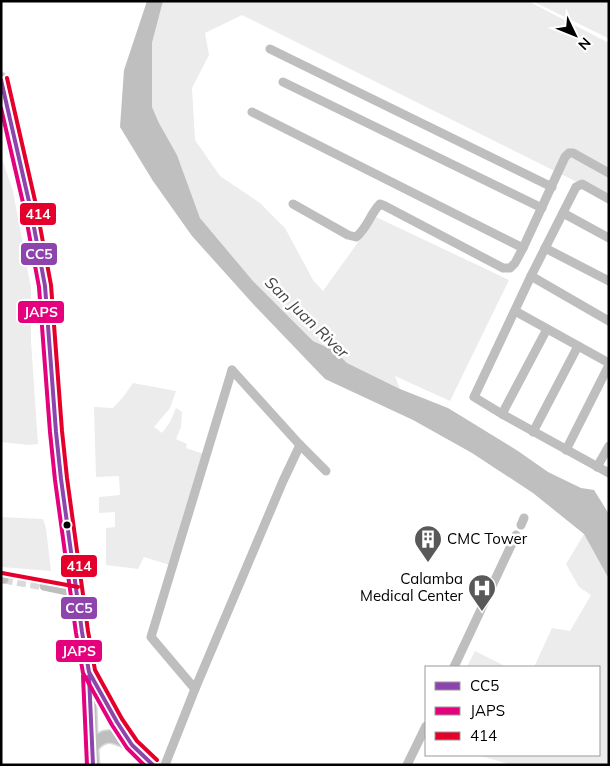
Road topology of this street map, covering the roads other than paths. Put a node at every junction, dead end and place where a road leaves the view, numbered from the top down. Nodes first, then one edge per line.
1 (270, 49) dead end
2 (1, 79) edge
3 (283, 82) dead end
4 (252, 112) dead end
5 (609, 174) edge
6 (552, 186) junction
7 (609, 199) edge
8 (292, 204) dead end
9 (542, 208) junction
10 (563, 213) junction
11 (609, 238) edge
12 (523, 248) junction
13 (545, 248) junction
14 (531, 276) junction
15 (609, 280) edge
16 (515, 311) junction
17 (609, 321) edge
18 (547, 329) junction
19 (578, 346) junction
20 (609, 364) edge
21 (502, 414) junction
22 (533, 432) junction
23 (300, 445) junction
24 (609, 446) edge
25 (566, 450) junction
26 (597, 467) junction
27 (326, 471) dead end
28 (609, 474) edge
29 (516, 536) dead end
30 (44, 586) tunnel mouth
31 (77, 593) junction
32 (454, 666) edge
33 (90, 672) junction
34 (195, 689) junction
35 (117, 722) junction
36 (425, 728) edge
37 (91, 730) junction
38 (132, 746) junction
39 (92, 747) junction
40 (93, 765) edge
41 (153, 765) edge
42 (165, 765) edge
43 (407, 765) edge

1 - 6 street
2 - 31 highway
3 - 9 street
4 - 12 street
5 - 6 street
6 - 9 street
7 - 10 street
8 - 12 street
9 - 12 street
10 - 11 street
10 - 13 street
13 - 14 street
13 - 15 street
14 - 16 street
14 - 17 street
16 - 18 street
16 - 21 street
18 - 19 street
18 - 21 street
19 - 20 street
19 - 22 street
20 - 25 street
21 - 22 street
22 - 25 street
23 - 27 street
23 - 34 street
23 - 34 street
24 - 26 street
25 - 26 street
26 - 28 street
29 - 32 street
30 - 31 street
31 - 33 highway
33 - 35 highway
33 - 37 highway
34 - 42 street
35 - 37 highway
35 - 38 highway
36 - 43 street
37 - 39 highway
38 - 39 highway
38 - 41 highway
39 - 40 highway

